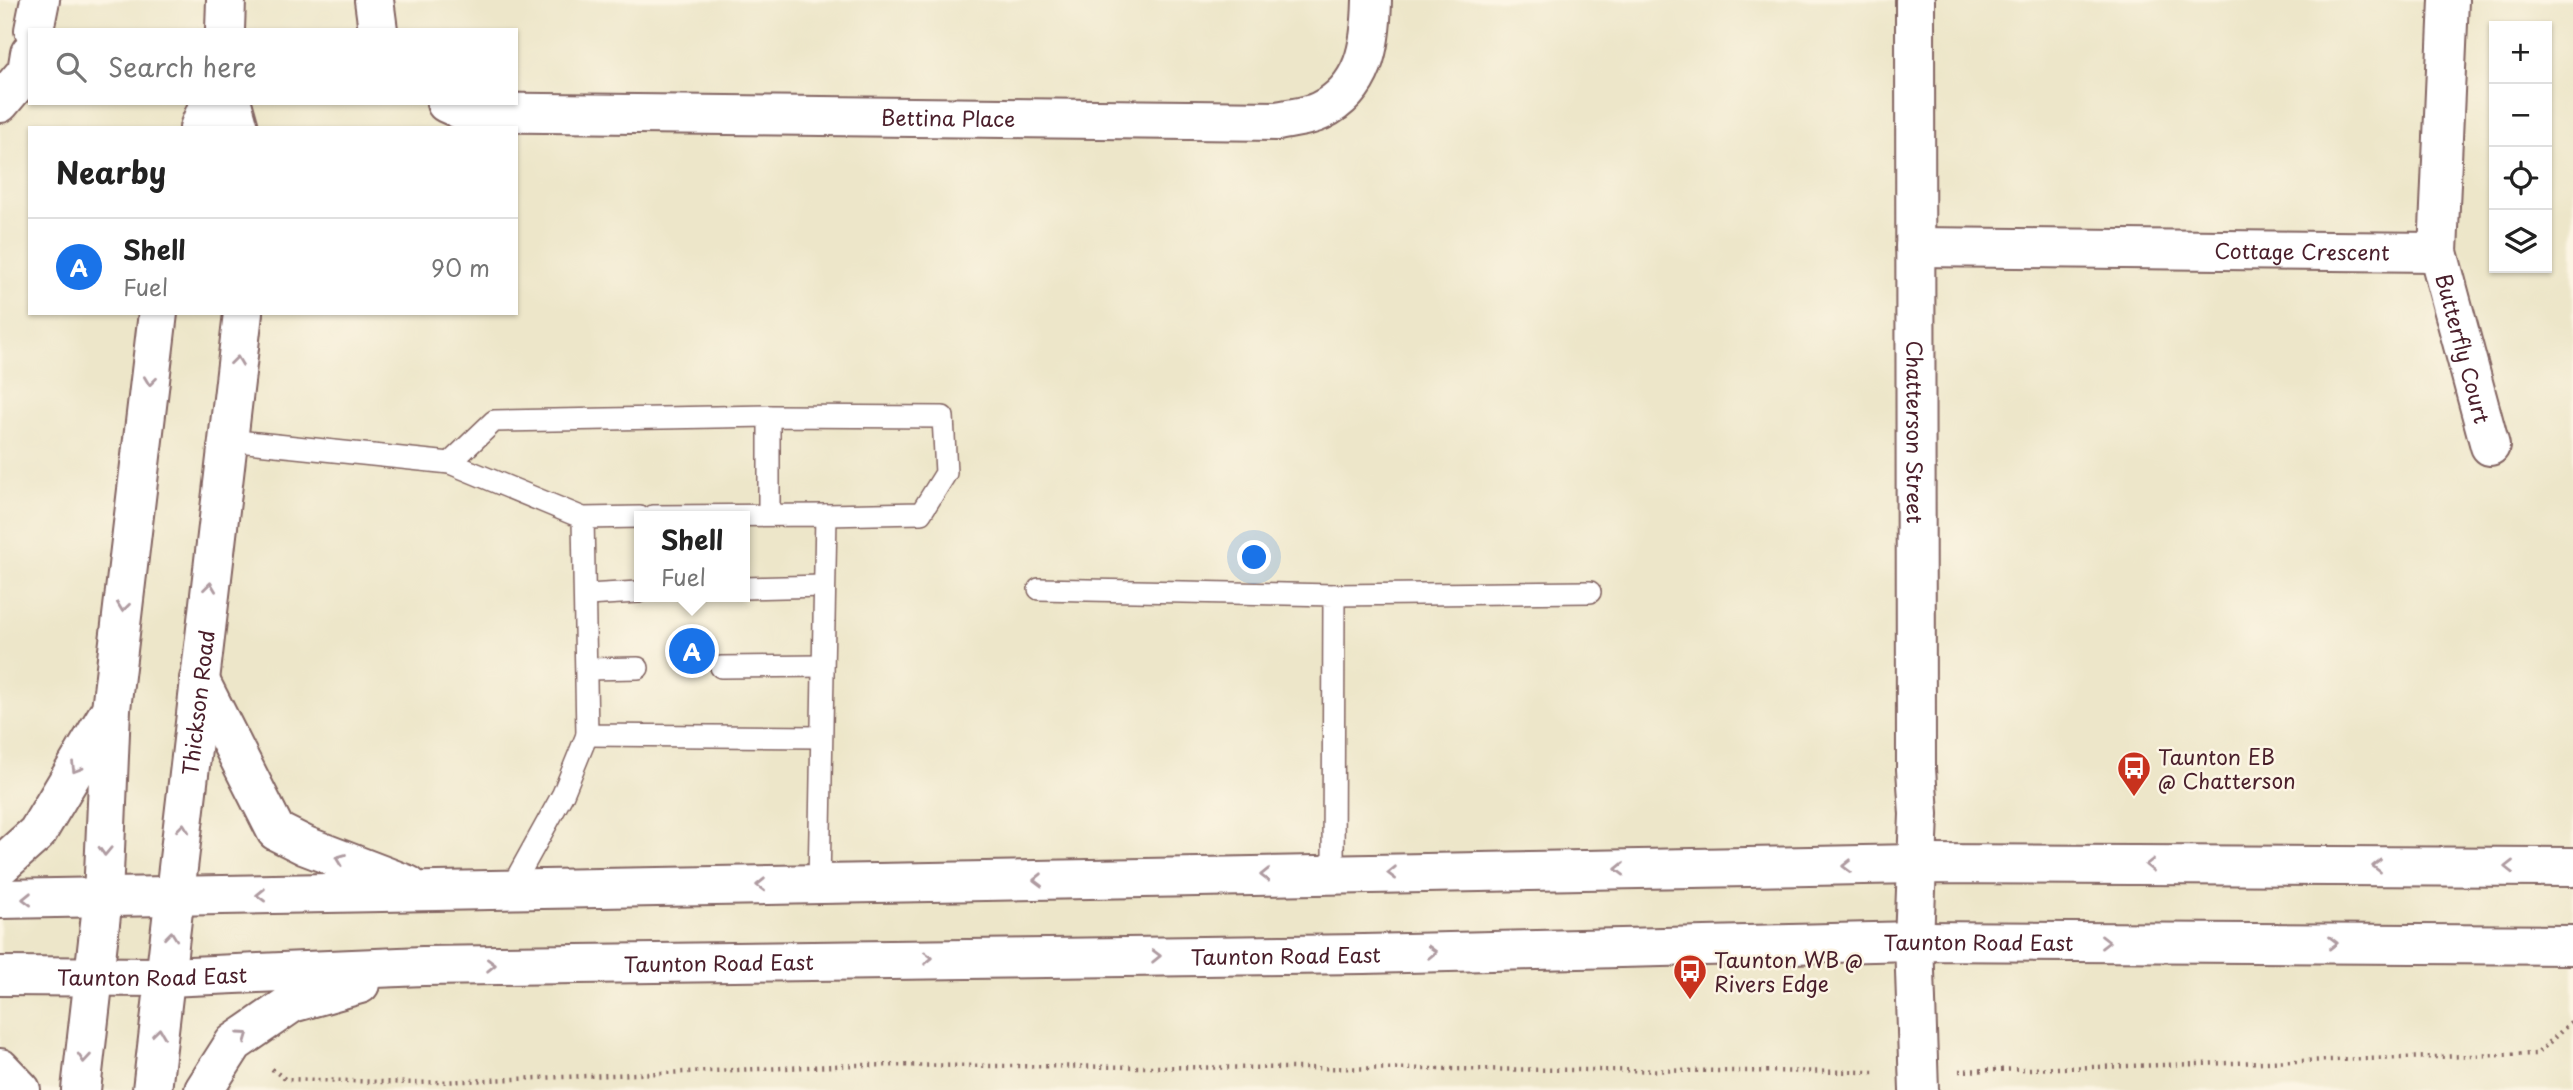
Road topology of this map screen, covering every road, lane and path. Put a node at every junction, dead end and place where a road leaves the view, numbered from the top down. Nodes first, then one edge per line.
1 (40, 0) edge
2 (226, 0) edge
3 (374, 0) edge
4 (1372, 0) edge
5 (1915, 0) edge
6 (2449, 0) edge
7 (34, 28) edge
8 (225, 28) edge
9 (378, 28) edge
10 (28, 65) edge
11 (0, 103) edge
12 (208, 105) edge
13 (233, 105) edge
14 (450, 105) edge
15 (200, 126) edge
16 (238, 126) edge
17 (1915, 247) junction
18 (2438, 252) junction
19 (158, 315) edge
20 (243, 315) edge
21 (769, 416) junction
22 (228, 440) junction
23 (2490, 446) dead end
24 (450, 463) junction
25 (750, 513) edge
26 (769, 513) junction
27 (826, 515) junction
28 (634, 517) edge
29 (583, 518) junction
30 (824, 586) junction
31 (750, 588) edge
32 (1039, 589) dead end
33 (634, 592) edge
34 (1590, 592) dead end
35 (1334, 595) junction
36 (586, 596) junction
37 (822, 666) junction
38 (722, 667) dead end
39 (638, 668) dead end
40 (587, 669) junction
41 (199, 679) junction
42 (111, 709) junction
43 (587, 735) junction
44 (821, 737) junction
45 (1916, 864) junction
46 (0, 866) edge
47 (2573, 867) edge
48 (1333, 874) junction
49 (819, 884) junction
50 (510, 890) junction
51 (427, 892) junction
52 (176, 896) junction
53 (103, 897) junction
54 (0, 900) edge
55 (1914, 941) junction
56 (2573, 945) edge
57 (423, 966) junction
58 (0, 976) edge
59 (92, 977) junction
60 (167, 977) junction
61 (2573, 1020) edge
62 (234, 1043) junction
63 (0, 1068) edge
64 (1918, 1081) edge
65 (415, 1083) junction
66 (21, 1090) edge
67 (81, 1090) edge
68 (152, 1090) edge
69 (204, 1090) edge
70 (407, 1090) edge

1 - 7 main road
2 - 8 main road
3 - 9 main road
4 - 14 main road, Bettina Place
5 - 17 main road, Chatterson Street
6 - 18 main road
10 - 11 main road
12 - 15 main road
13 - 16 main road
17 - 18 main road, Cottage Crescent
17 - 45 main road, Chatterson Street
18 - 23 main road, Butterfly Court
19 -> 42 main road
22 -> 20 main road, Thickson Road
21 - 24 lane
21 - 26 lane
21 - 27 lane
22 - 24 lane
41 -> 22 main road, Thickson Road
24 - 29 lane
25 - 26 lane
26 - 27 lane
27 - 30 lane
28 - 29 lane
29 - 36 lane
30 - 31 lane
30 - 37 lane
32 - 35 lane
33 - 36 lane
34 - 35 lane
35 - 48 lane
36 - 40 lane
37 - 38 lane
37 - 44 lane
39 - 40 lane
40 - 43 lane
51 -> 41 main road
52 -> 41 main road, Thickson Road
42 -> 46 main road
42 -> 53 main road
43 - 44 lane
43 - 50 lane
44 - 49 lane
47 -> 45 main road
45 -> 48 main road
45 - 55 main road, Chatterson Street
48 -> 49 main road
49 -> 50 main road
50 - 51 main road
51 -> 52 main road
52 - 53 main road
60 -> 52 main road, Thickson Road
53 -> 54 main road
53 - 59 main road
55 -> 56 main road, Taunton Road East
57 -> 55 main road, Taunton Road East
55 - 64 main road, Chatterson Street
57 - 60 main road, Taunton Road East
62 -> 57 main road
58 - 59 main road, Taunton Road East
59 - 60 main road, Taunton Road East
59 -> 67 main road
68 -> 60 main road, Thickson Road
61 - 64 path
62 - 65 path
62 - 69 main road
63 - 66 main road
64 - 65 path
65 - 70 path

